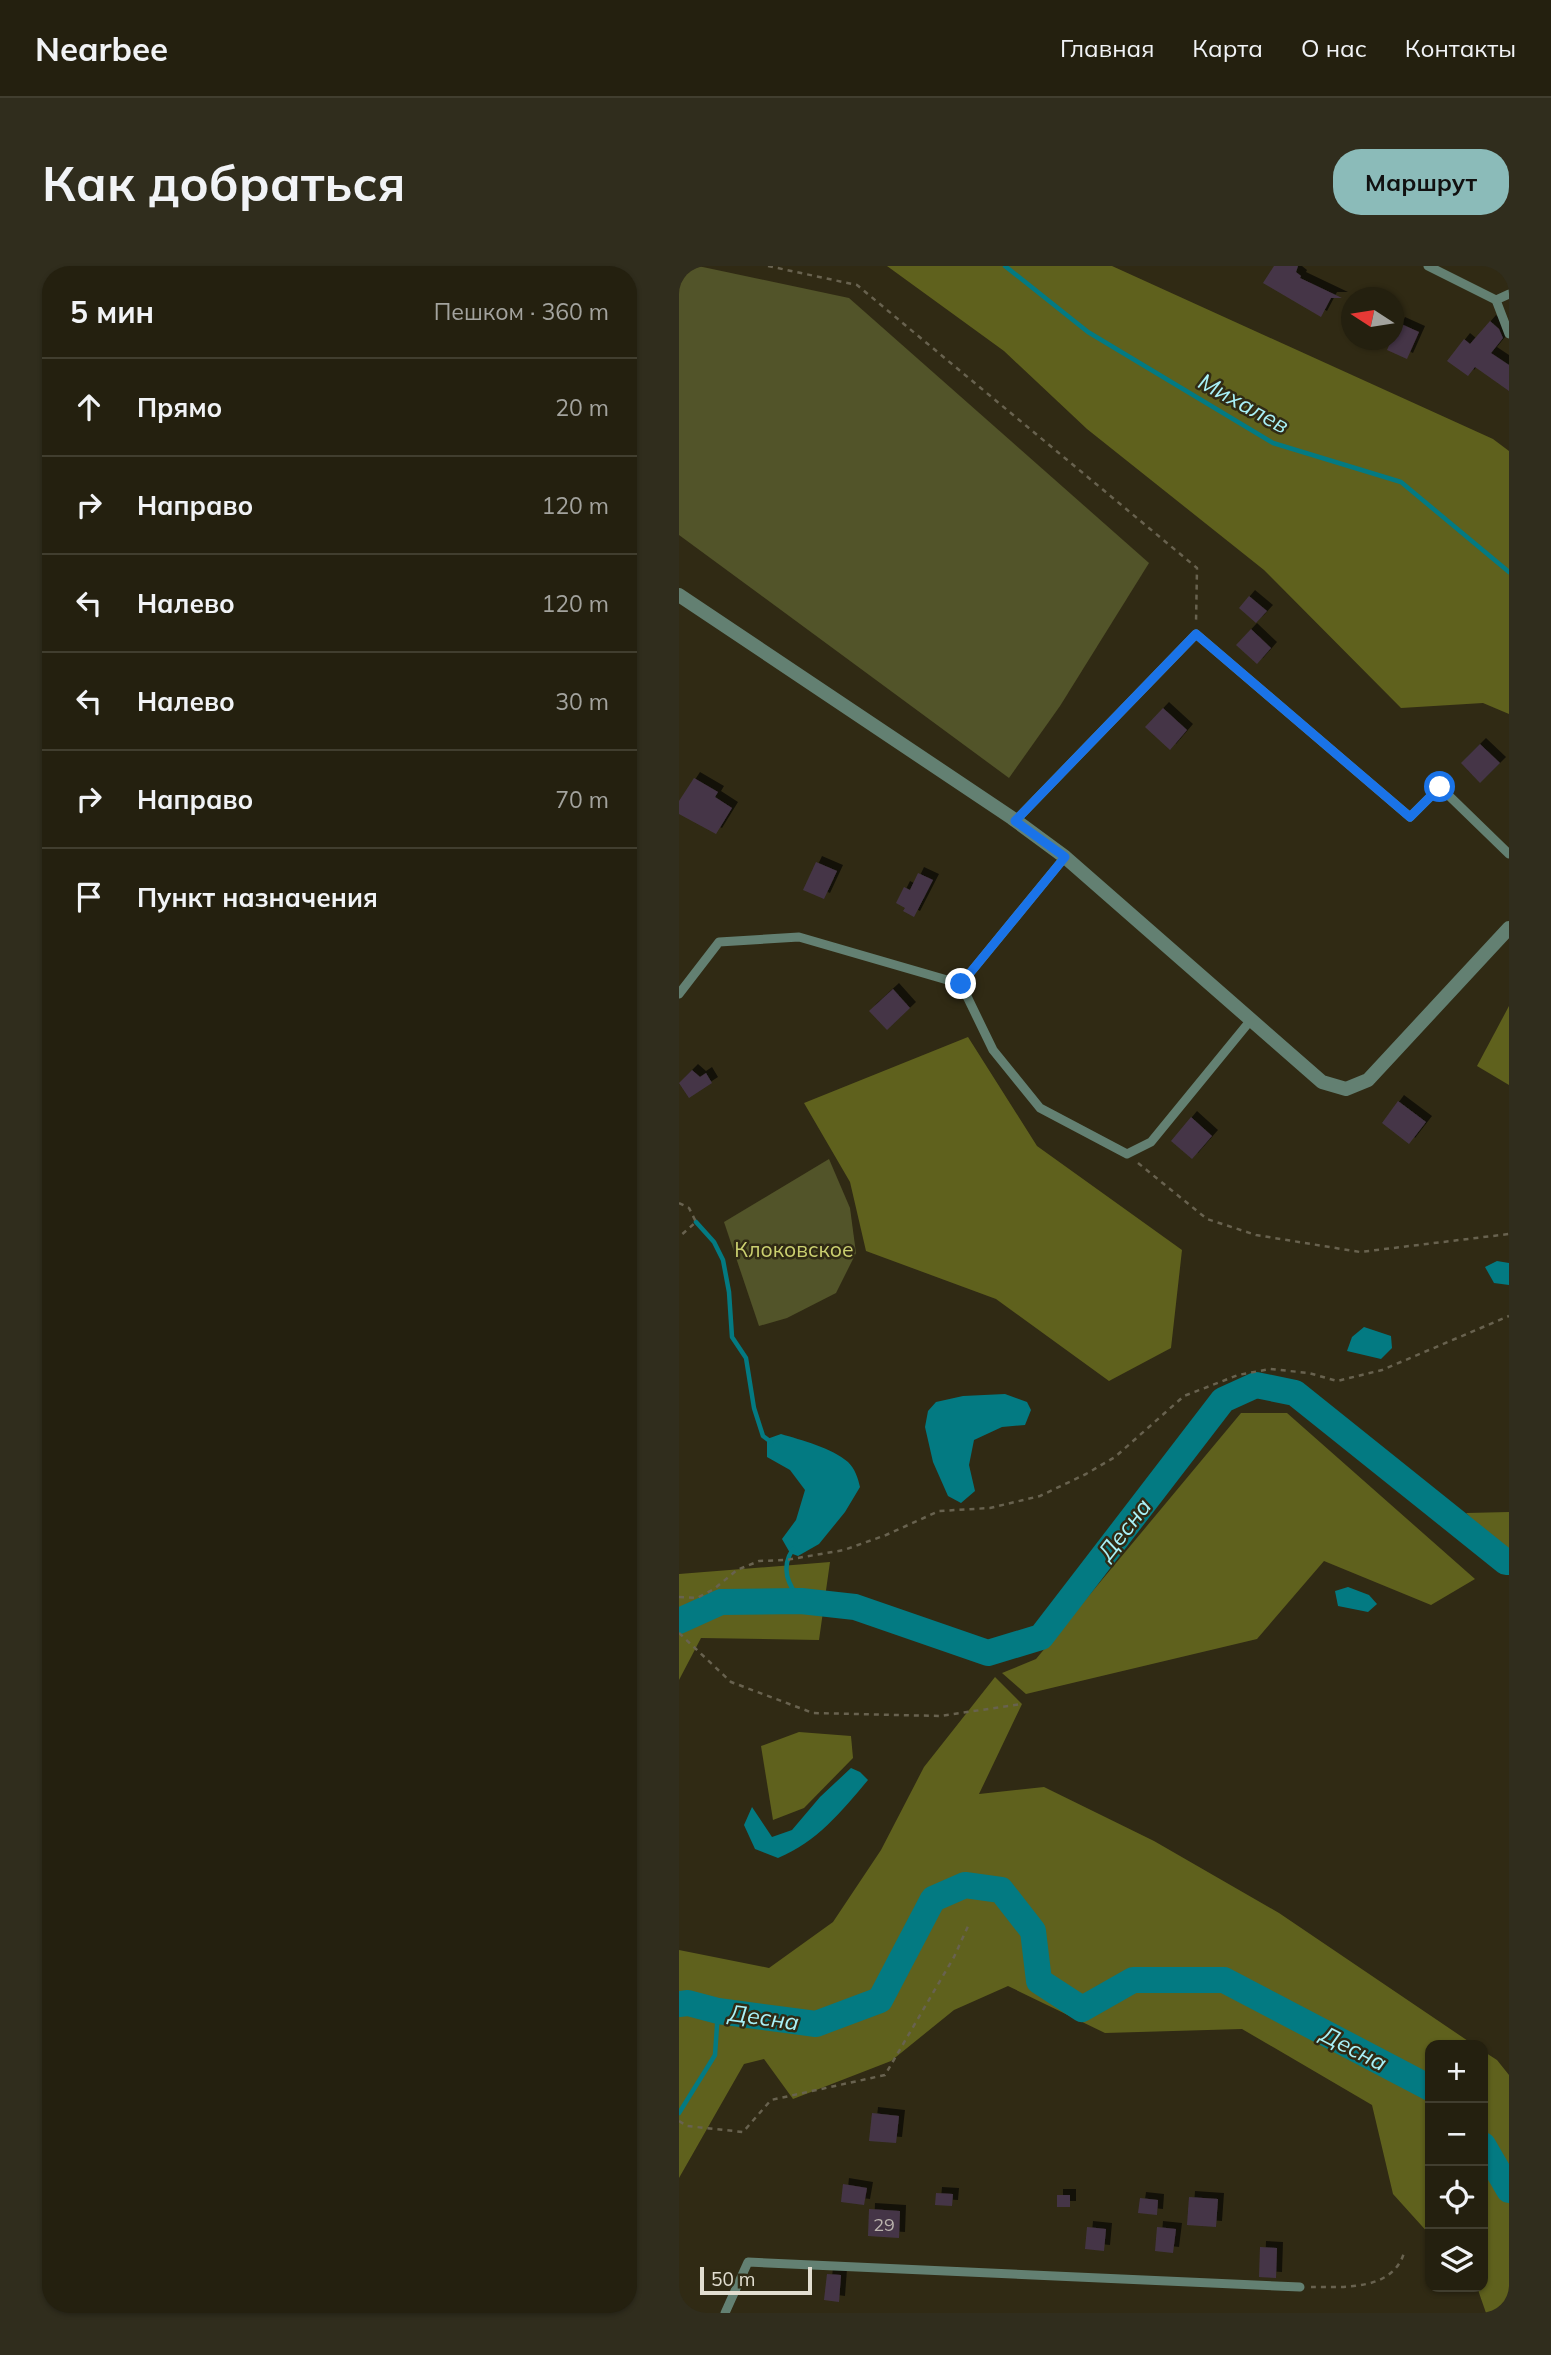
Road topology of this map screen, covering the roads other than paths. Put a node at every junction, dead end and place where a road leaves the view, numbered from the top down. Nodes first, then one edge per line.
1 (1428, 266) edge
2 (1509, 294) edge
3 (1496, 300) junction
4 (1509, 334) edge
5 (679, 595) edge
6 (1015, 821) junction
7 (1509, 855) edge
8 (1065, 857) junction
9 (1509, 928) edge
10 (961, 984) junction
11 (679, 995) edge
12 (1250, 1021) junction
13 (1300, 2287) road end
14 (725, 2313) edge

1 - 3 lane
2 - 3 lane
3 - 4 lane
5 - 6 street
6 - 7 lane
6 - 8 street
8 - 10 lane
8 - 12 street
9 - 12 street
10 - 11 lane
10 - 12 lane
13 - 14 lane

